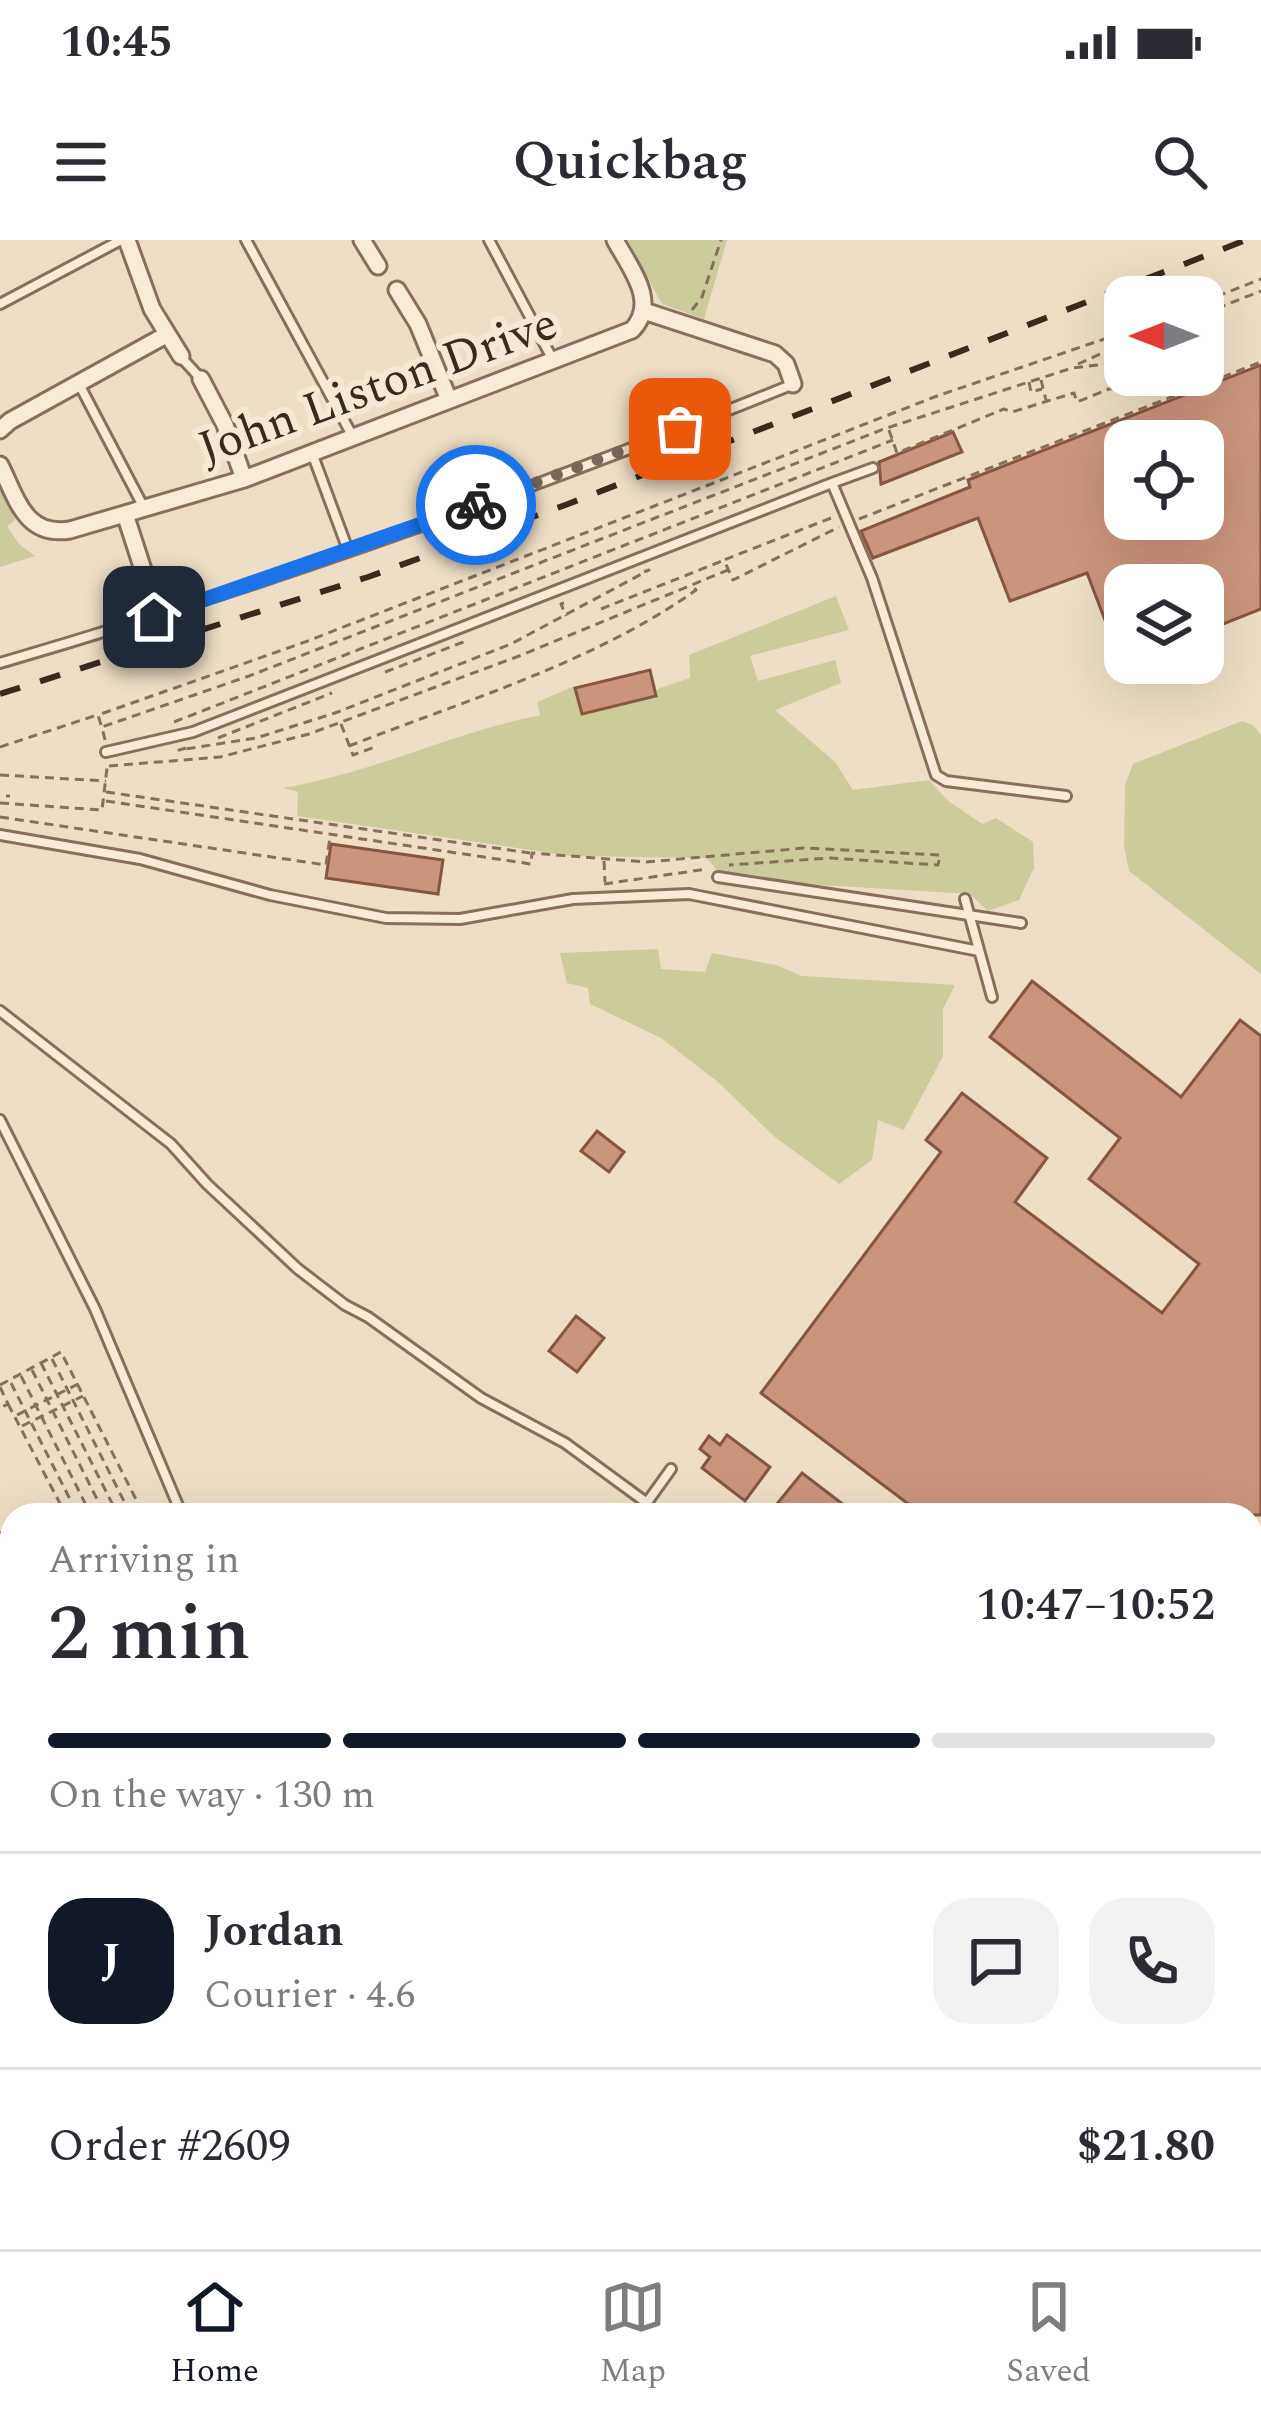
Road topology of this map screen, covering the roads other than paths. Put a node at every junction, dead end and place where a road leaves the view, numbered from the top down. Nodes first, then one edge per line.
1 (124, 240) edge
2 (246, 240) edge
3 (362, 240) edge
4 (489, 240) edge
5 (615, 240) edge
6 (0, 304) edge
7 (644, 310) junction
8 (166, 335) junction
9 (181, 356) joint
10 (554, 361) junction
11 (201, 379) joint
12 (79, 384) junction
13 (794, 384) joint
14 (448, 400) junction
15 (0, 430) edge
16 (353, 437) junction
17 (312, 452) junction
18 (0, 465) edge
19 (873, 468) dead end
20 (244, 478) junction
21 (832, 483) junction
22 (144, 508) junction
23 (125, 514) junction
24 (348, 550) junction
25 (158, 616) junction
26 (0, 663) edge
27 (106, 752) road end
28 (1066, 796) dead end
29 (0, 836) edge
30 (718, 877) dead end
31 (965, 899) dead end
32 (969, 913) junction
33 (1021, 923) dead end
34 (979, 951) junction
35 (992, 998) dead end
36 (0, 1011) edge
37 (0, 1120) edge
38 (671, 1469) dead end
39 (177, 1503) edge
40 (647, 1503) joint

1 - 6 lane
1 - 8 street
2 - 16 lane
3 - 14 street
4 - 10 lane
5 - 7 street
7 - 10 street, John Liston Drive
7 - 13 street
8 - 9 street
8 - 12 street
9 - 11 lane
10 - 14 street, John Liston Drive
11 - 20 street
12 - 15 street
12 - 22 lane
13 - 24 lane
14 - 16 street, John Liston Drive
16 - 17 street, John Liston Drive
17 - 20 street, John Liston Drive
17 - 24 lane
18 - 23 street, John Liston Drive
19 - 21 lane
20 - 22 street, John Liston Drive
21 - 27 lane
21 - 28 lane
22 - 23 street, John Liston Drive
23 - 25 street
24 - 25 lane
25 - 26 lane
29 - 34 lane
30 - 32 lane
31 - 32 lane
32 - 33 lane
32 - 34 lane
34 - 35 lane
36 - 40 lane
37 - 39 lane
38 - 40 lane

